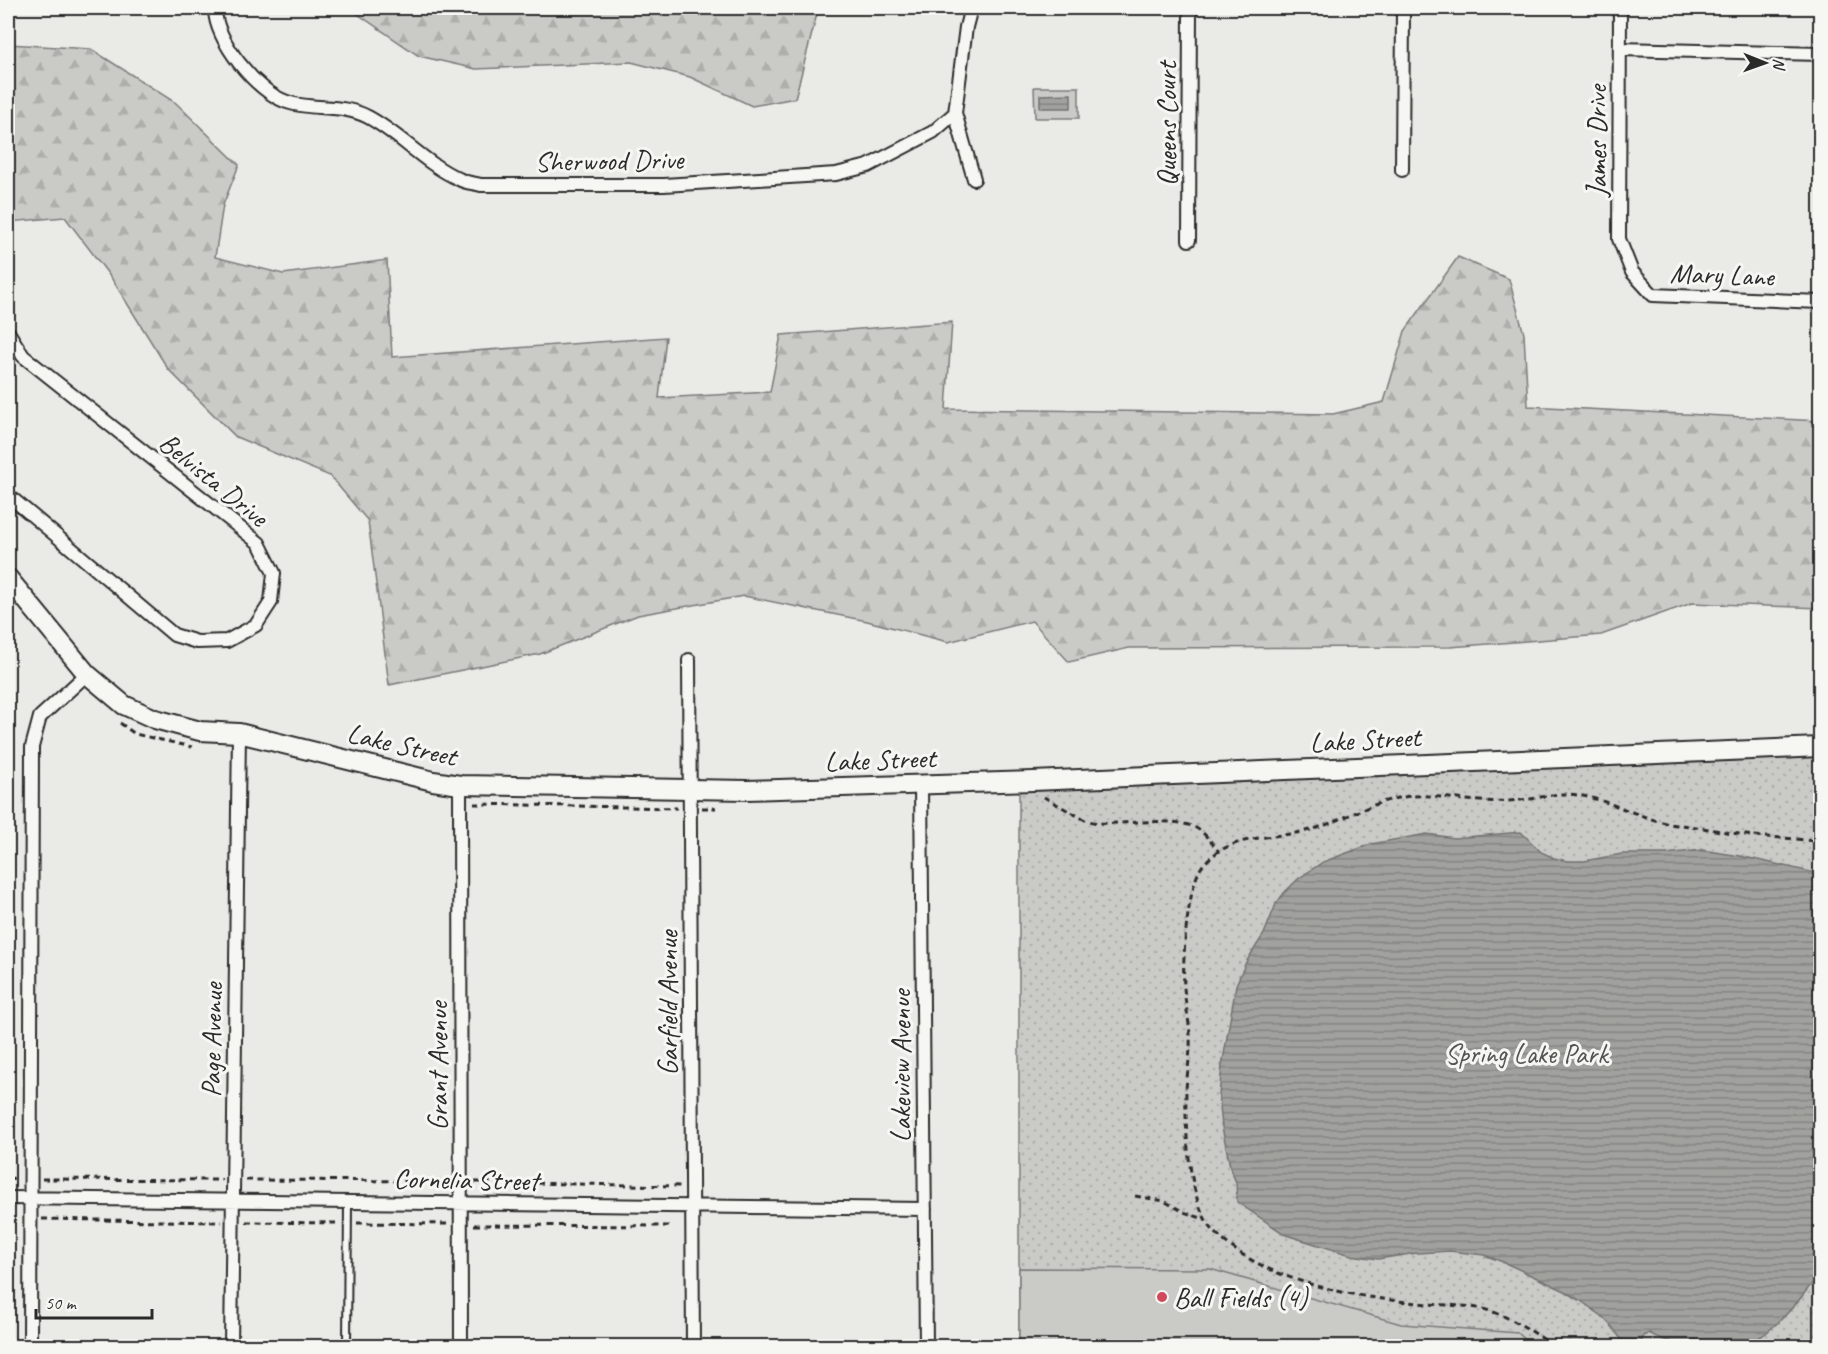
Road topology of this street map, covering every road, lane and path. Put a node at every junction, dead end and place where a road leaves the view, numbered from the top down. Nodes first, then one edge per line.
1 (215, 8) edge
2 (971, 8) edge
3 (1190, 8) edge
4 (1403, 8) edge
5 (1620, 8) edge
6 (1620, 49) junction
7 (1821, 54) edge
8 (955, 113) junction
9 (1402, 170) dead end
10 (974, 179) dead end
11 (1189, 240) dead end
12 (1632, 272) joint
13 (1821, 302) edge
14 (8, 332) edge
15 (8, 495) edge
16 (8, 578) edge
17 (688, 660) dead end
18 (87, 674) junction
19 (239, 733) junction
20 (1821, 747) edge
21 (921, 784) junction
22 (460, 785) junction
23 (690, 790) junction
24 (1044, 797) dead end
25 (1821, 842) edge
26 (1219, 852) junction
27 (1135, 1196) dead end
28 (8, 1198) edge
29 (29, 1198) junction
30 (232, 1201) junction
31 (348, 1202) junction
32 (461, 1203) junction
33 (693, 1206) junction
34 (925, 1209) junction
35 (1204, 1219) junction
36 (1821, 1344) edge
37 (30, 1347) edge
38 (231, 1347) edge
39 (347, 1347) edge
40 (461, 1347) edge
41 (693, 1347) edge
42 (926, 1347) edge
43 (1553, 1347) edge
44 (1816, 1347) edge

1 - 8 street, Sherwood Drive
2 - 8 street
3 - 11 street, Queens Court
4 - 9 street
5 - 6 street, James Drive
6 - 7 street
6 - 12 street, James Drive
8 - 10 street
12 - 13 street, Mary Lane
14 - 15 street, Belvista Drive
16 - 18 street, Lake Street
17 - 23 street, Garfield Avenue
18 - 19 street, Lake Street
18 - 29 street
19 - 22 street, Lake Street
19 - 30 street, Page Avenue
20 - 21 street, Lake Street
21 - 23 street, Lake Street
21 - 34 street, Lakeview Avenue
22 - 23 street, Lake Street
22 - 32 street, Grant Avenue
23 - 33 street, Garfield Avenue
24 - 26 path
25 - 26 path
26 - 35 path
27 - 35 path
28 - 29 street, Cornelia Street
29 - 30 street, Cornelia Street
29 - 37 street
30 - 31 street, Cornelia Street
30 - 38 street, Page Avenue
31 - 32 street, Cornelia Street
31 - 39 lane
32 - 33 street, Cornelia Street
32 - 40 street, Grant Avenue
33 - 34 street, Cornelia Street
33 - 41 street, Garfield Avenue
34 - 42 street, Lakeview Avenue
35 - 43 path
36 - 44 path

